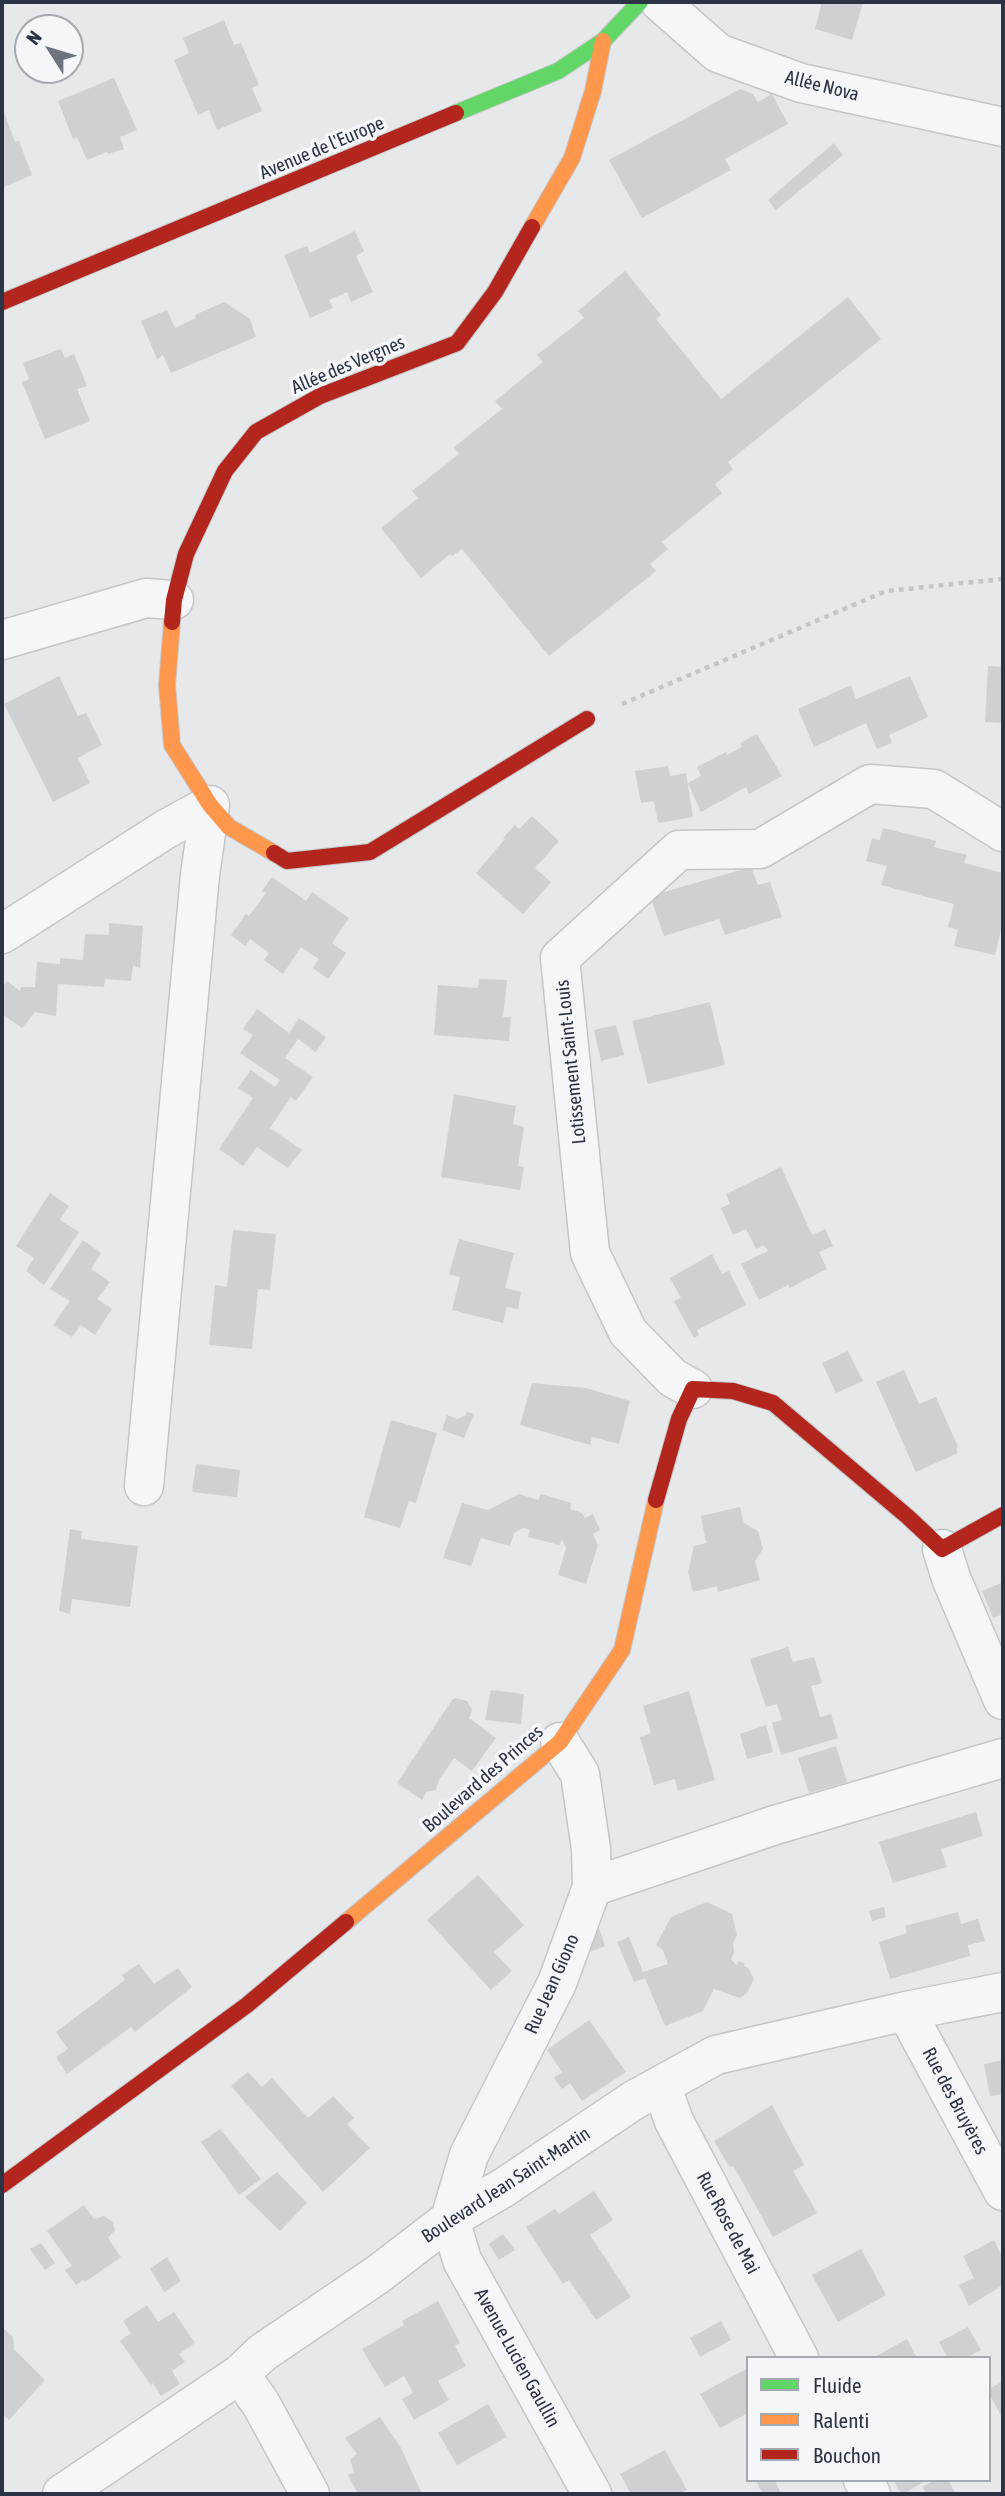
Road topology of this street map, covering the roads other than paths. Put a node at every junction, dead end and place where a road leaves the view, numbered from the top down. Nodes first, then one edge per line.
1 (635, 4) edge
2 (603, 41) junction
3 (1003, 127) edge
4 (2, 302) edge
5 (174, 600) junction
6 (2, 640) edge
7 (587, 719) road end
8 (210, 806) junction
9 (1003, 832) edge
10 (2, 933) edge
11 (693, 1390) junction
12 (145, 1486) dead end
13 (1003, 1515) edge
14 (942, 1549) junction
15 (1003, 1700) edge
16 (560, 1742) junction
17 (1003, 1758) edge
18 (592, 1887) junction
19 (1003, 1992) edge
20 (906, 2011) junction
21 (662, 2085) junction
22 (2, 2185) edge
23 (1003, 2191) edge
24 (450, 2219) junction
25 (798, 2356) edge
26 (240, 2374) junction
27 (62, 2494) edge
28 (310, 2494) edge
29 (592, 2494) edge

1 - 2 street, Avenue de l'Europe
1 - 3 street, Allée Nova
2 - 4 street, Avenue de l'Europe
2 - 5 street, Allée des Vergnes
5 - 6 street
5 - 8 street, Allée des Vergnes
7 - 8 street, Allée des Vergnes
8 - 10 street
8 - 12 street
9 - 11 street, Lotissement Saint-Louis
11 - 14 street
11 - 16 street, Boulevard des Princes
13 - 14 street
14 - 15 street
16 - 18 street, Rue Jean Giono
16 - 22 street, Boulevard des Princes
17 - 18 street
18 - 24 street, Rue Jean Giono
19 - 20 street, Boulevard Jean Saint-Martin
20 - 21 street, Boulevard Jean Saint-Martin
20 - 23 street, Rue des Bruyères
21 - 24 street, Boulevard Jean Saint-Martin
21 - 25 street, Rue Rose de Mai
24 - 26 street, Boulevard Jean Saint-Martin
24 - 29 street, Avenue Lucien Gaullin
26 - 27 street, Boulevard Jean Saint-Martin
26 - 28 street

